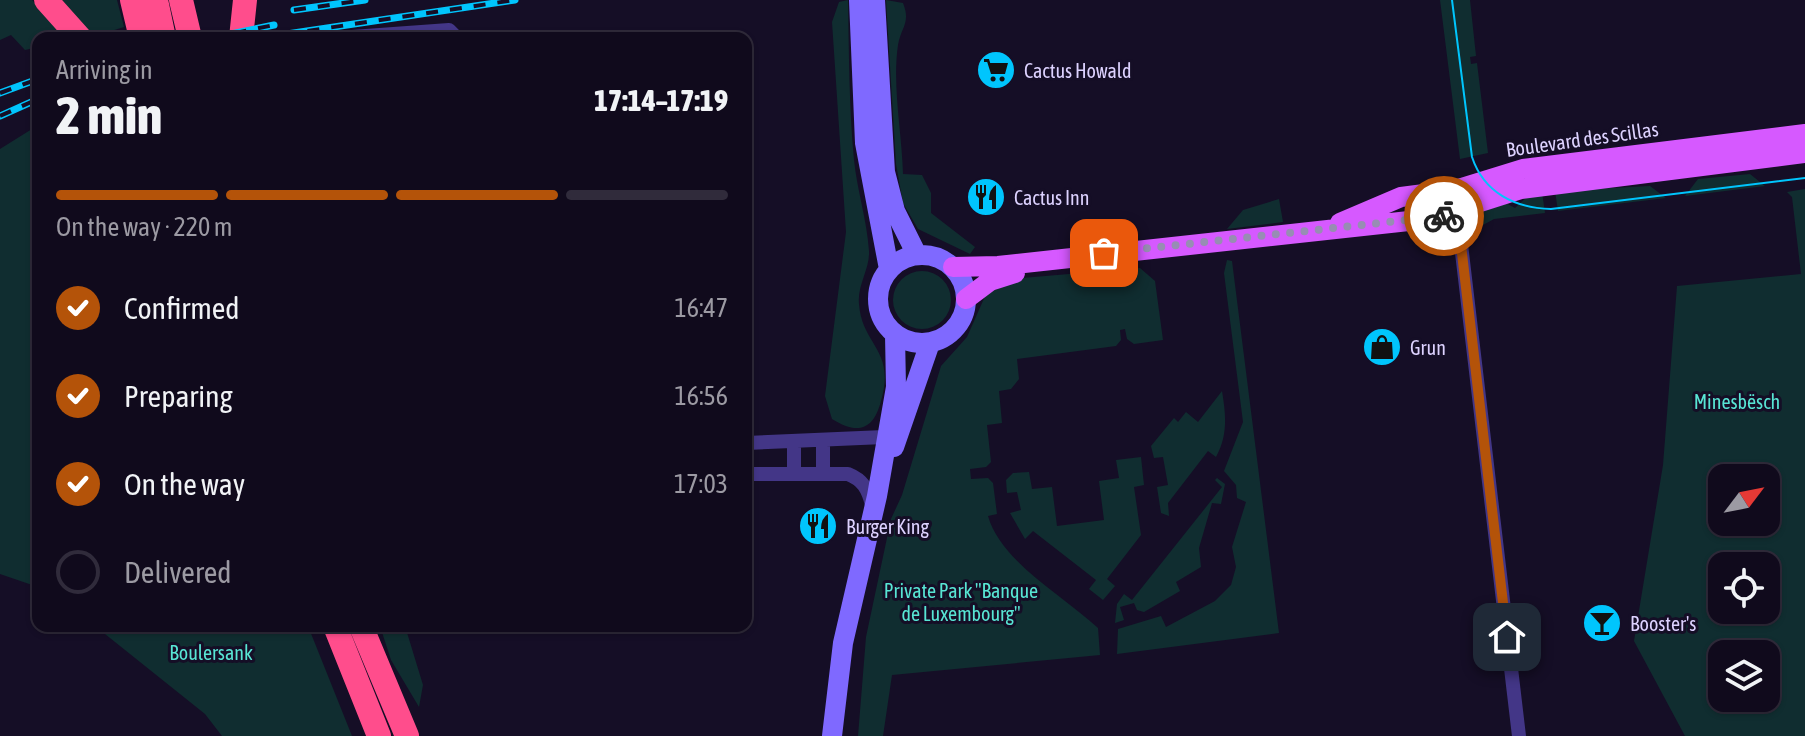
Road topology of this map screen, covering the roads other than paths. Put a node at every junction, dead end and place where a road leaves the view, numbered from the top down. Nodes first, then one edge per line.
1 (46, 0) edge
2 (245, 0) edge
3 (182, 3) edge
4 (867, 10) edge
5 (144, 13) edge
6 (75, 32) edge
7 (159, 32) edge
8 (189, 32) edge
9 (242, 32) edge
10 (421, 32) edge
11 (451, 32) edge
12 (1805, 134) edge
13 (1805, 153) edge
14 (1455, 190) junction
15 (1457, 211) junction
16 (1326, 230) junction
17 (917, 255) junction
18 (1084, 256) junction
19 (953, 267) junction
20 (889, 269) junction
21 (966, 299) junction
22 (895, 335) junction
23 (930, 343) junction
24 (884, 437) junction
25 (794, 442) junction
26 (823, 442) junction
27 (752, 443) edge
28 (794, 473) junction
29 (823, 473) junction
30 (752, 474) edge
31 (875, 504) junction
32 (329, 632) edge
33 (337, 632) edge
34 (364, 632) edge
35 (365, 704) junction
36 (379, 736) edge
37 (407, 736) edge
38 (834, 736) edge
39 (1519, 736) edge

1 - 6 highway
2 - 9 highway
3 - 8 highway
4 - 17 main road
4 - 20 main road
5 - 7 highway
10 - 11 street
12 - 14 main road, Boulevard des Scillas
13 - 15 main road, Boulevard des Scillas
14 - 15 street
14 - 16 main road, Boulevard des Scillas
15 - 16 main road, Boulevard des Scillas
15 - 39 street
16 - 18 main road, Boulevard des Scillas
17 - 19 main road
17 - 20 main road
18 - 19 main road, Boulevard des Scillas
18 - 21 main road, Boulevard des Scillas
19 - 21 main road
20 - 22 main road
21 - 23 main road
22 - 23 main road
22 - 24 main road
23 - 31 main road
24 - 26 street
24 - 31 main road
25 - 26 street
25 - 27 street
25 - 28 street
26 - 29 street
28 - 29 street
28 - 30 street
29 - 31 street
31 - 38 main road
32 - 35 highway
33 - 35 highway
34 - 37 highway
35 - 36 highway

